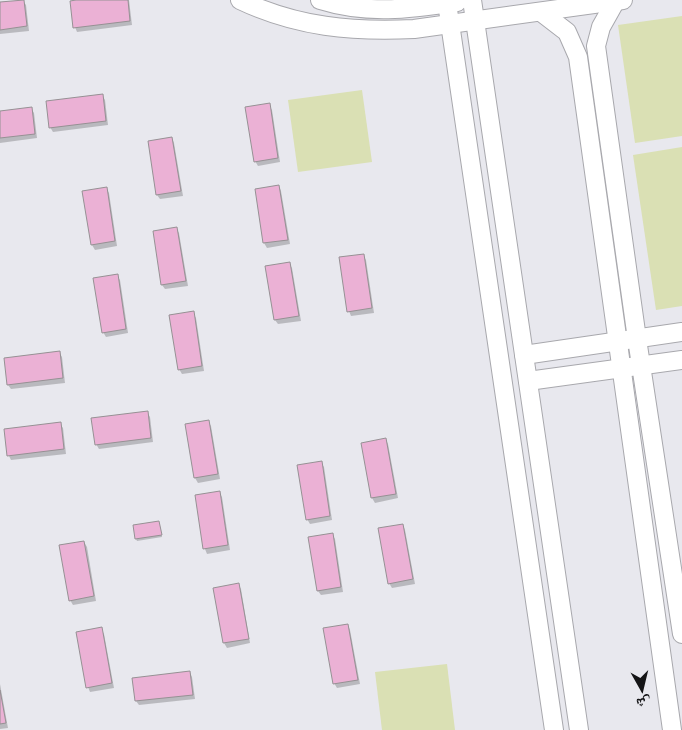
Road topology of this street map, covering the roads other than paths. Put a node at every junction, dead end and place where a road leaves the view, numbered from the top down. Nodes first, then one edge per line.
1 (240, 0) edge
2 (320, 0) edge
3 (468, 0) edge
4 (472, 0) edge
5 (621, 1) edge
6 (447, 3) junction
7 (541, 12) junction
8 (475, 21) junction
9 (450, 24) junction
10 (682, 332) edge
11 (637, 339) junction
12 (617, 342) junction
13 (524, 355) junction
14 (682, 360) edge
15 (641, 365) junction
16 (620, 368) junction
17 (528, 381) junction
18 (682, 634) edge
19 (554, 730) edge
20 (578, 730) edge
21 (672, 730) edge

1 - 9 street
2 - 6 street
3 - 6 street
4 - 8 street
5 - 7 street
5 - 11 street
6 - 9 street
7 - 8 street
7 - 12 street
8 - 9 street
8 - 13 street
9 - 19 street
10 - 11 street
11 - 12 street
11 - 15 street
12 - 13 street
12 - 16 street
13 - 17 street
14 - 15 street
15 - 16 street
15 - 18 street
16 - 17 street
16 - 21 street
17 - 20 street

